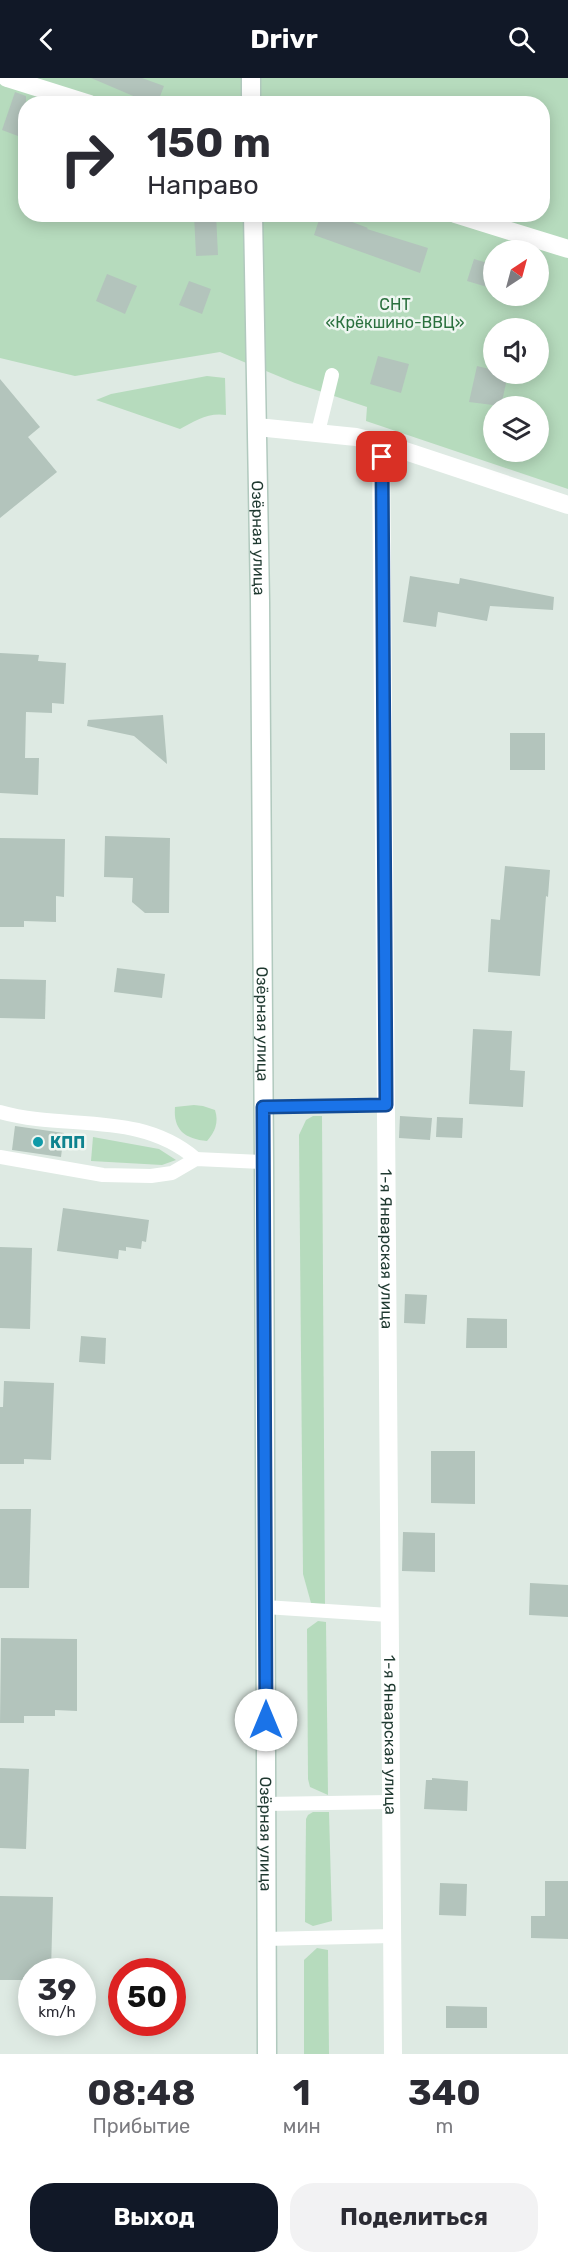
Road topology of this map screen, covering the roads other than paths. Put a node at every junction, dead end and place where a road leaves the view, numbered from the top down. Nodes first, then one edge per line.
1 (8, 78) edge
2 (251, 78) edge
3 (65, 96) edge
4 (251, 96) edge
5 (253, 222) edge
6 (482, 222) edge
7 (568, 248) edge
8 (332, 375) dead end
9 (257, 427) junction
10 (318, 432) junction
11 (381, 442) junction
12 (568, 505) edge
13 (386, 1105) junction
14 (263, 1107) junction
15 (0, 1112) edge
16 (0, 1157) edge
17 (196, 1159) junction
18 (264, 1162) junction
19 (265, 1607) junction
20 (389, 1615) junction
21 (390, 1802) junction
22 (266, 1804) junction
23 (392, 1936) junction
24 (266, 1939) junction
25 (267, 2054) edge
26 (393, 2054) edge

1 - 3 street
2 - 4 street
5 - 9 street, Озёрная улица
6 - 7 street
8 - 10 lane
9 - 10 street
9 - 14 street, Озёрная улица
10 - 11 street
11 - 12 street
11 - 13 street, 1-я Январская улица
13 - 14 lane
13 - 20 street, 1-я Январская улица
14 - 18 street, Озёрная улица
15 - 17 lane
16 - 17 lane
17 - 18 lane
18 - 19 street, Озёрная улица
19 - 20 lane
19 - 22 street, Озёрная улица
20 - 21 street, 1-я Январская улица
21 - 22 lane
21 - 23 street, 1-я Январская улица
22 - 24 street, Озёрная улица
23 - 24 lane
23 - 26 street, 1-я Январская улица
24 - 25 street, Озёрная улица

